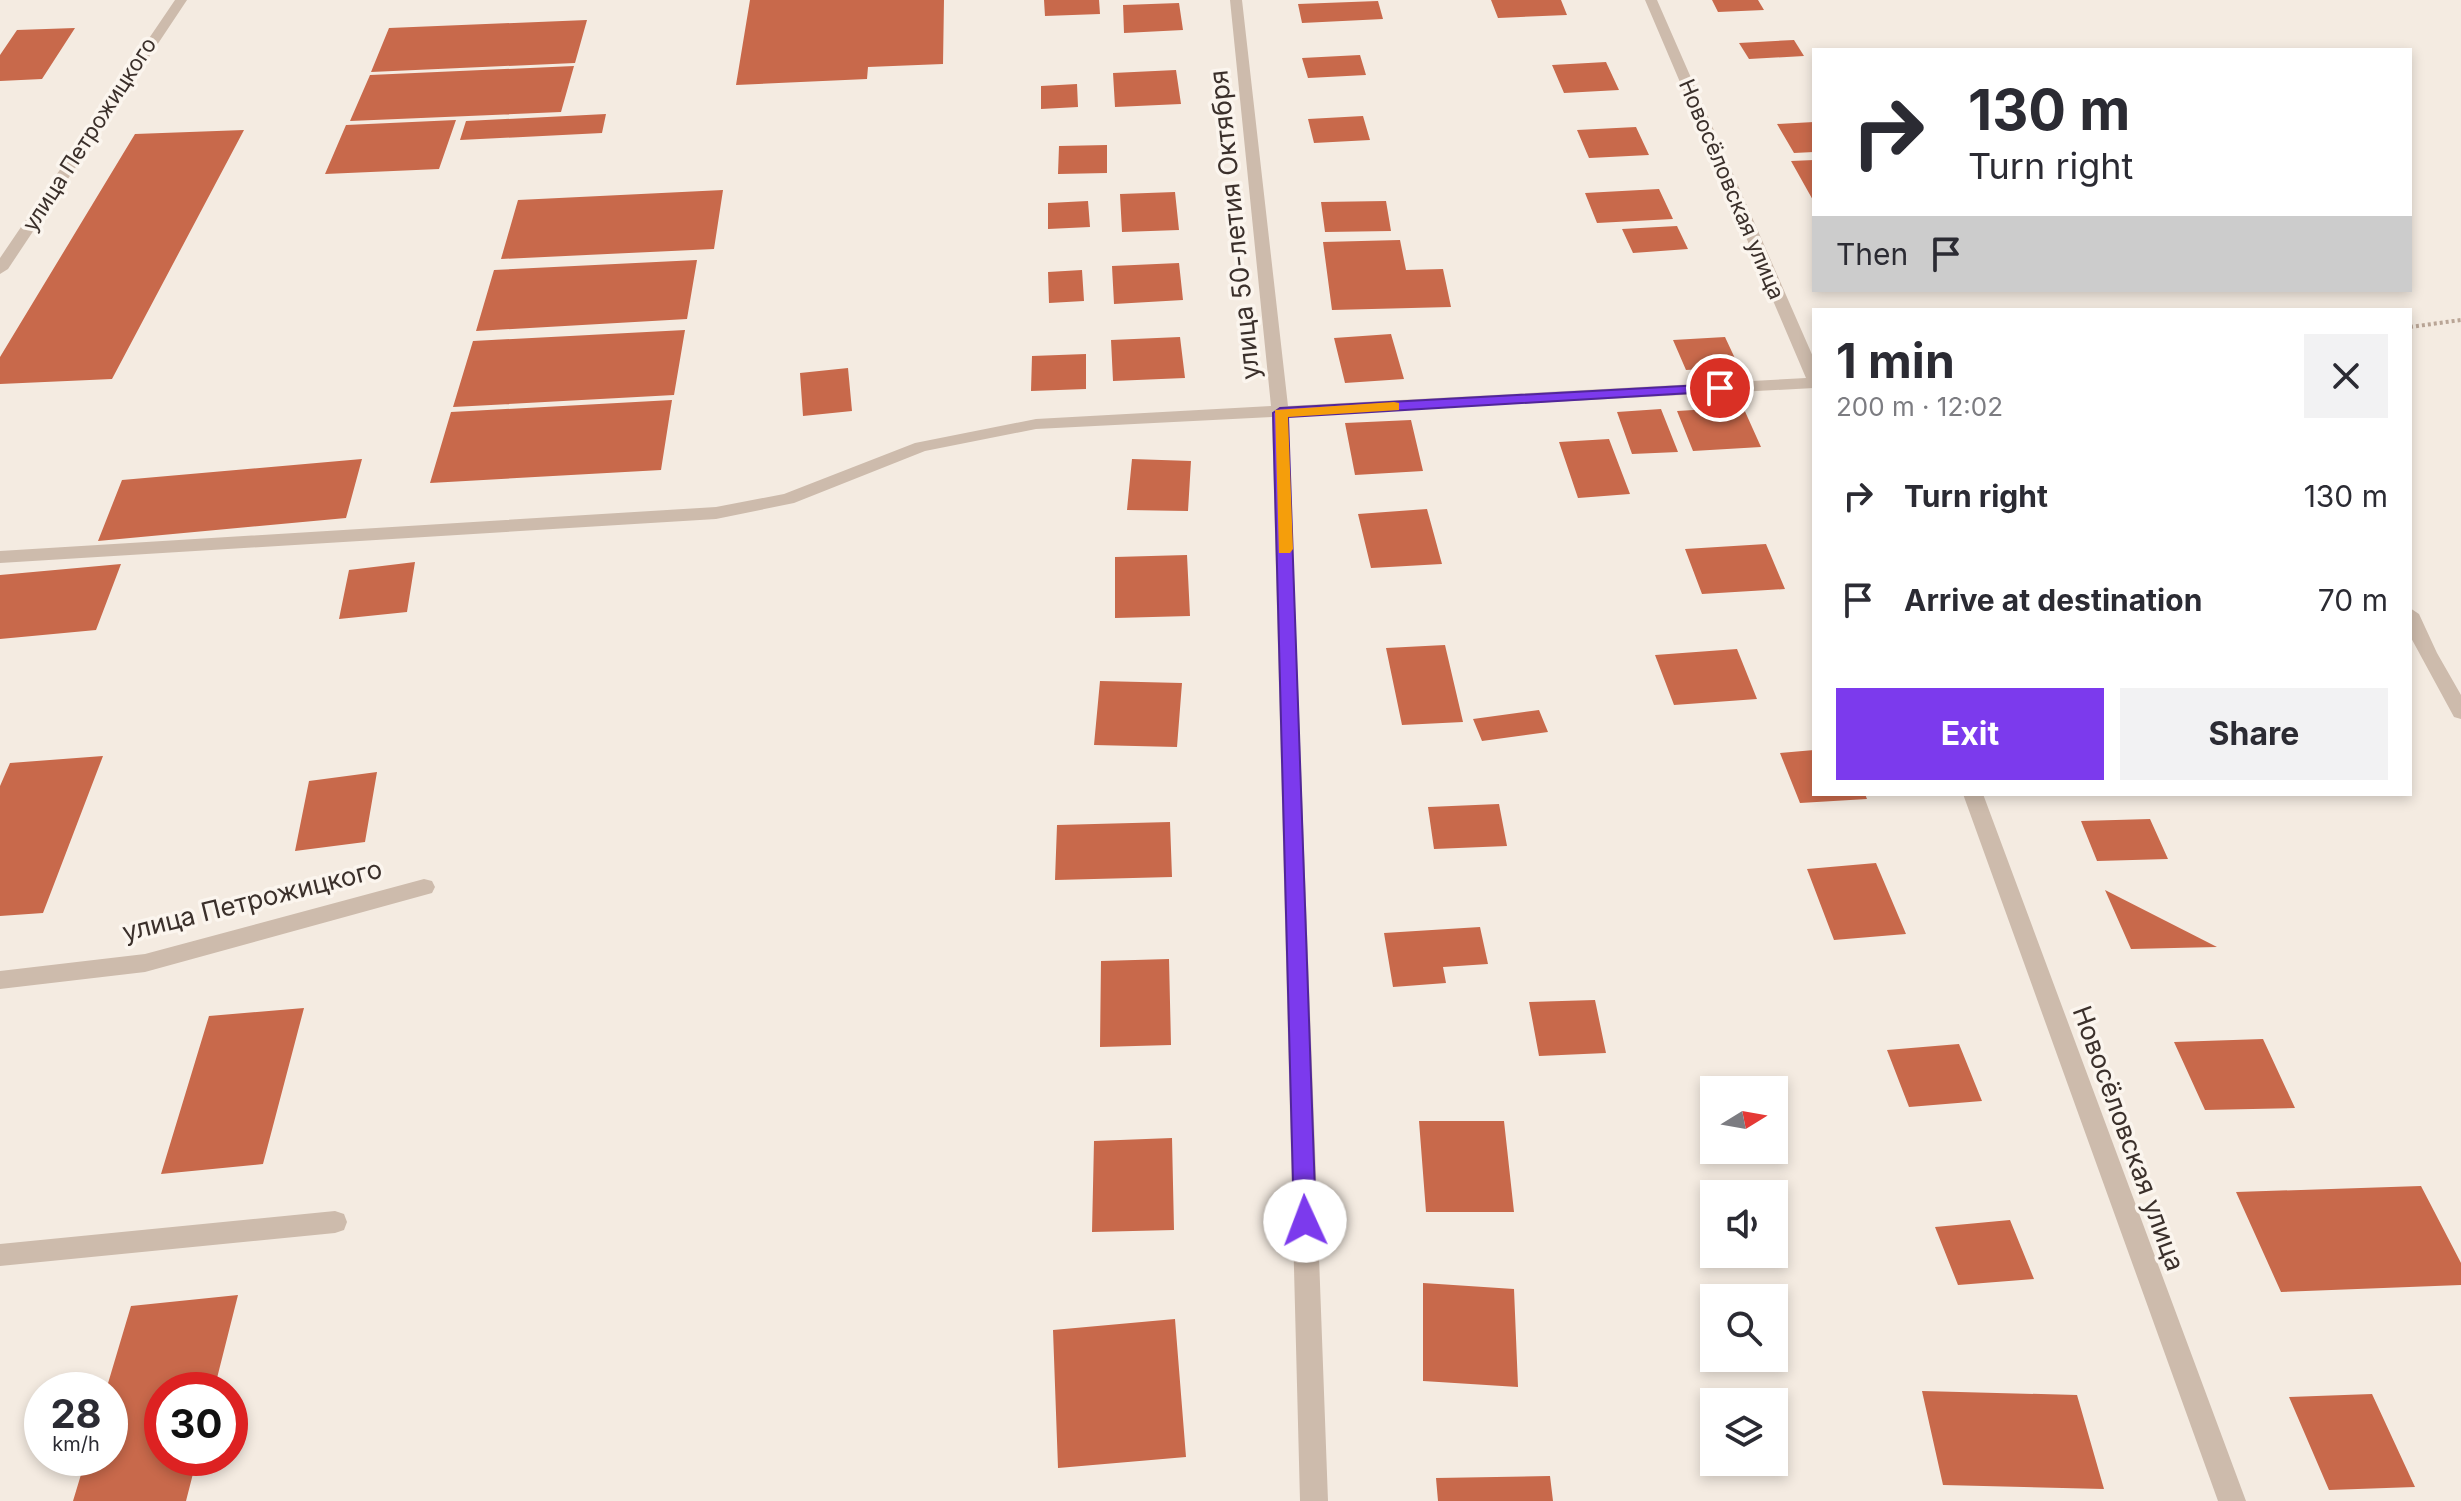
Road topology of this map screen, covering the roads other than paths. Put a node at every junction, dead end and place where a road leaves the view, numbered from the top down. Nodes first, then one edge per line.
1 (181, 0) edge
2 (1236, 0) edge
3 (1651, 0) edge
4 (0, 269) edge
5 (1812, 375) edge
6 (1812, 380) edge
7 (1280, 413) junction
8 (0, 557) edge
9 (2412, 619) edge
10 (2461, 712) edge
11 (1974, 796) edge
12 (424, 887) dead end
13 (0, 980) edge
14 (335, 1222) dead end
15 (0, 1255) edge
16 (1314, 1501) edge
17 (2232, 1501) edge

1 - 4 street, улица Петрожицкого
2 - 7 street, улица 50-летия Октября
3 - 5 street, Новосёловская улица
6 - 7 street
7 - 8 street
7 - 16 street, улица 50-летия Октября
9 - 10 street
11 - 17 street, Новосёловская улица
12 - 13 street, улица Петрожицкого
14 - 15 street

